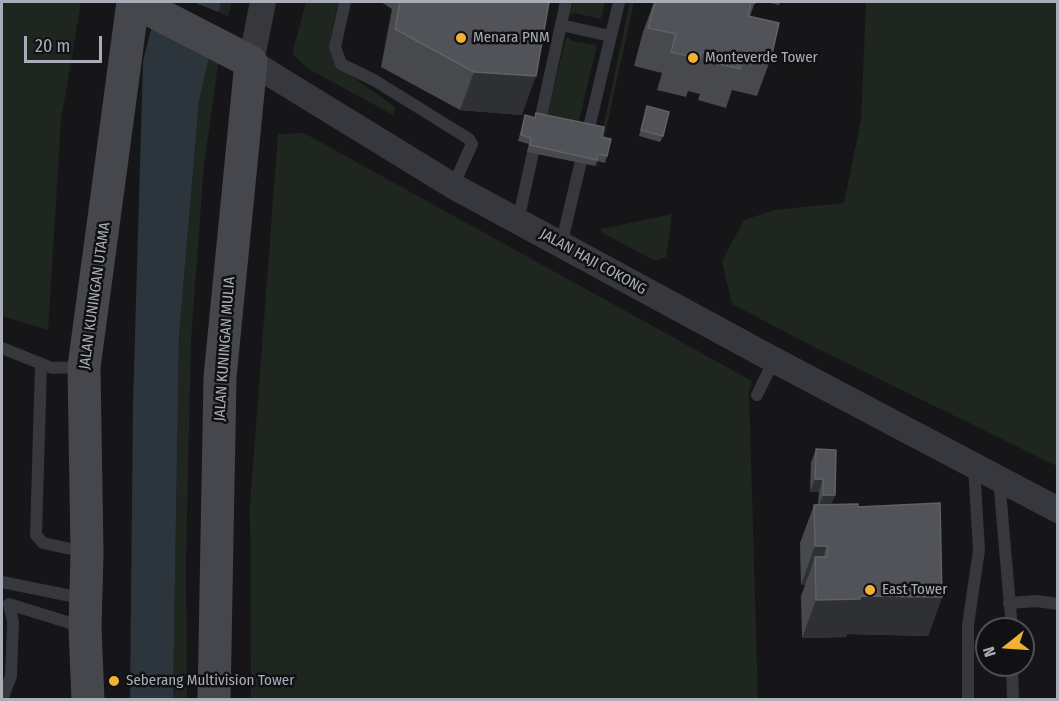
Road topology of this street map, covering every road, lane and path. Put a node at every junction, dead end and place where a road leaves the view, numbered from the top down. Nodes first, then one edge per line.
1 (263, 2) edge
2 (345, 2) edge
3 (566, 2) edge
4 (619, 2) edge
5 (140, 4) edge
6 (561, 25) junction
7 (610, 36) junction
8 (250, 62) junction
9 (453, 186) junction
10 (518, 221) junction
11 (561, 245) junction
12 (2, 348) edge
13 (774, 360) junction
14 (41, 364) junction
15 (84, 367) junction
16 (758, 395) dead end
17 (974, 466) junction
18 (999, 479) junction
19 (1058, 510) edge
20 (87, 553) junction
21 (2, 584) edge
22 (1009, 603) junction
23 (9, 604) junction
24 (1058, 604) edge
25 (85, 613) junction
26 (1011, 617) edge
27 (1012, 677) edge
28 (2, 699) edge
29 (88, 699) edge
30 (214, 699) edge
31 (968, 699) edge
32 (1013, 699) edge

1 - 8 street, JALAN KUNINGAN MULIA
2 - 9 lane
3 - 6 lane
4 - 7 lane
5 - 8 street, JALAN HAJI COKONG
5 - 15 street, JALAN KUNINGAN UTAMA
6 - 7 lane
6 - 10 lane
7 - 11 lane
8 - 9 street, JALAN HAJI COKONG
8 - 30 street, JALAN KUNINGAN MULIA
9 - 10 street, JALAN HAJI COKONG
10 - 11 street, JALAN HAJI COKONG
11 - 13 street, JALAN HAJI COKONG
12 - 14 lane
13 - 16 lane
13 - 17 street, JALAN HAJI COKONG
14 - 15 lane
14 - 20 lane
15 - 20 street, JALAN KUNINGAN UTAMA
17 - 18 street, JALAN HAJI COKONG
17 - 31 lane
18 - 19 street, JALAN HAJI COKONG
18 - 22 lane
20 - 25 street, JALAN KUNINGAN UTAMA
21 - 23 lane
21 - 25 lane
22 - 24 lane
22 - 26 lane
23 - 25 lane
23 - 28 lane
25 - 29 street, JALAN KUNINGAN UTAMA
27 - 32 lane

